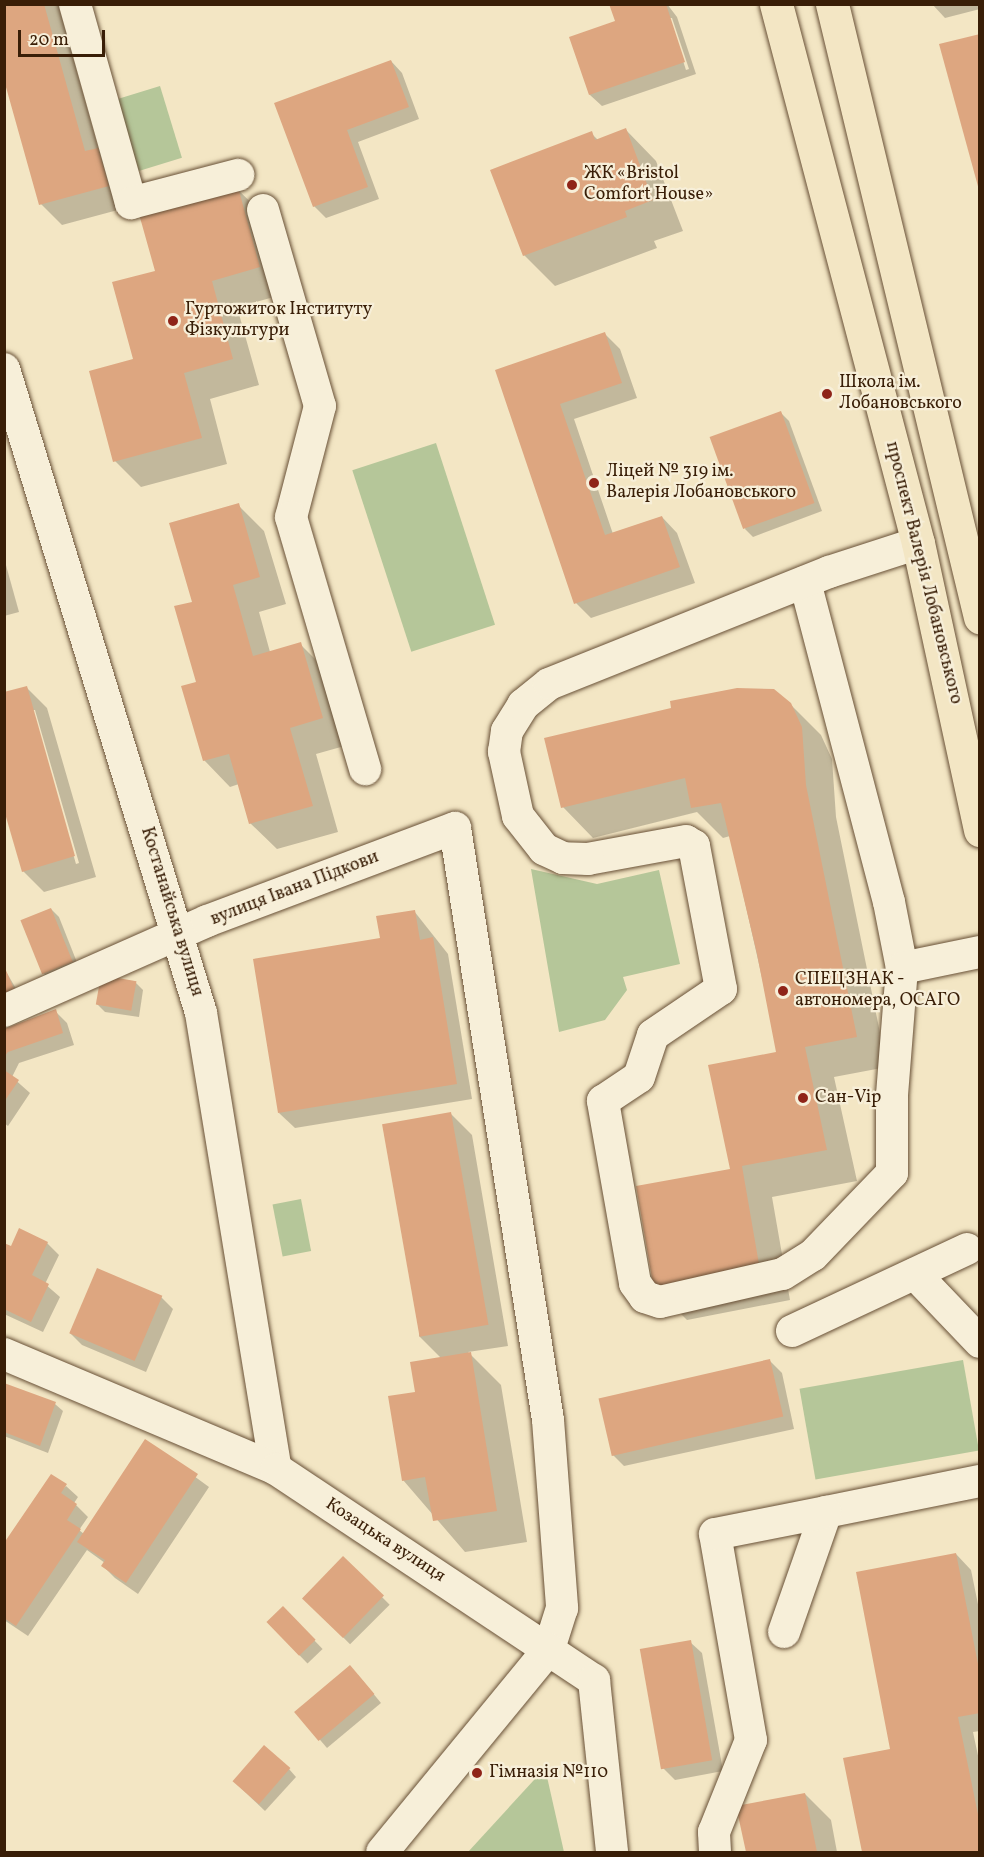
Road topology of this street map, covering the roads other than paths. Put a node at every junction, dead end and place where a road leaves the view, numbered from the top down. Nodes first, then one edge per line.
1 (75, 4) edge
2 (776, 4) edge
3 (832, 4) edge
4 (238, 175) dead end
5 (262, 210) dead end
6 (4, 369) edge
7 (918, 543) junction
8 (805, 582) junction
9 (980, 617) edge
10 (365, 769) dead end
11 (980, 830) edge
12 (178, 933) junction
13 (980, 952) edge
14 (902, 968) junction
15 (4, 1011) edge
16 (967, 1250) dead end
17 (915, 1274) junction
18 (792, 1331) dead end
19 (980, 1342) edge
20 (4, 1354) edge
21 (276, 1469) junction
22 (980, 1480) edge
23 (826, 1512) junction
24 (784, 1632) dead end
25 (549, 1649) junction
26 (382, 1852) edge
27 (612, 1852) edge
28 (715, 1852) edge

1 - 4 street
2 - 7 main road, проспект Валерія Лобановського
3 - 9 main road
5 - 10 street
6 - 12 street, Костанайська вулиця
7 - 8 street
7 - 11 main road, проспект Валерія Лобановського
8 - 14 street
8 - 14 street
12 - 15 street, вулиця Івана Підкови
12 - 21 street, Костанайська вулиця
12 - 25 street, вулиця Івана Підкови
13 - 14 street
16 - 17 street
17 - 18 street
17 - 19 street
20 - 21 street, Козацька вулиця
21 - 25 street, Козацька вулиця
22 - 23 street
23 - 24 street
23 - 28 street
25 - 26 street
25 - 27 street, Козацька вулиця

